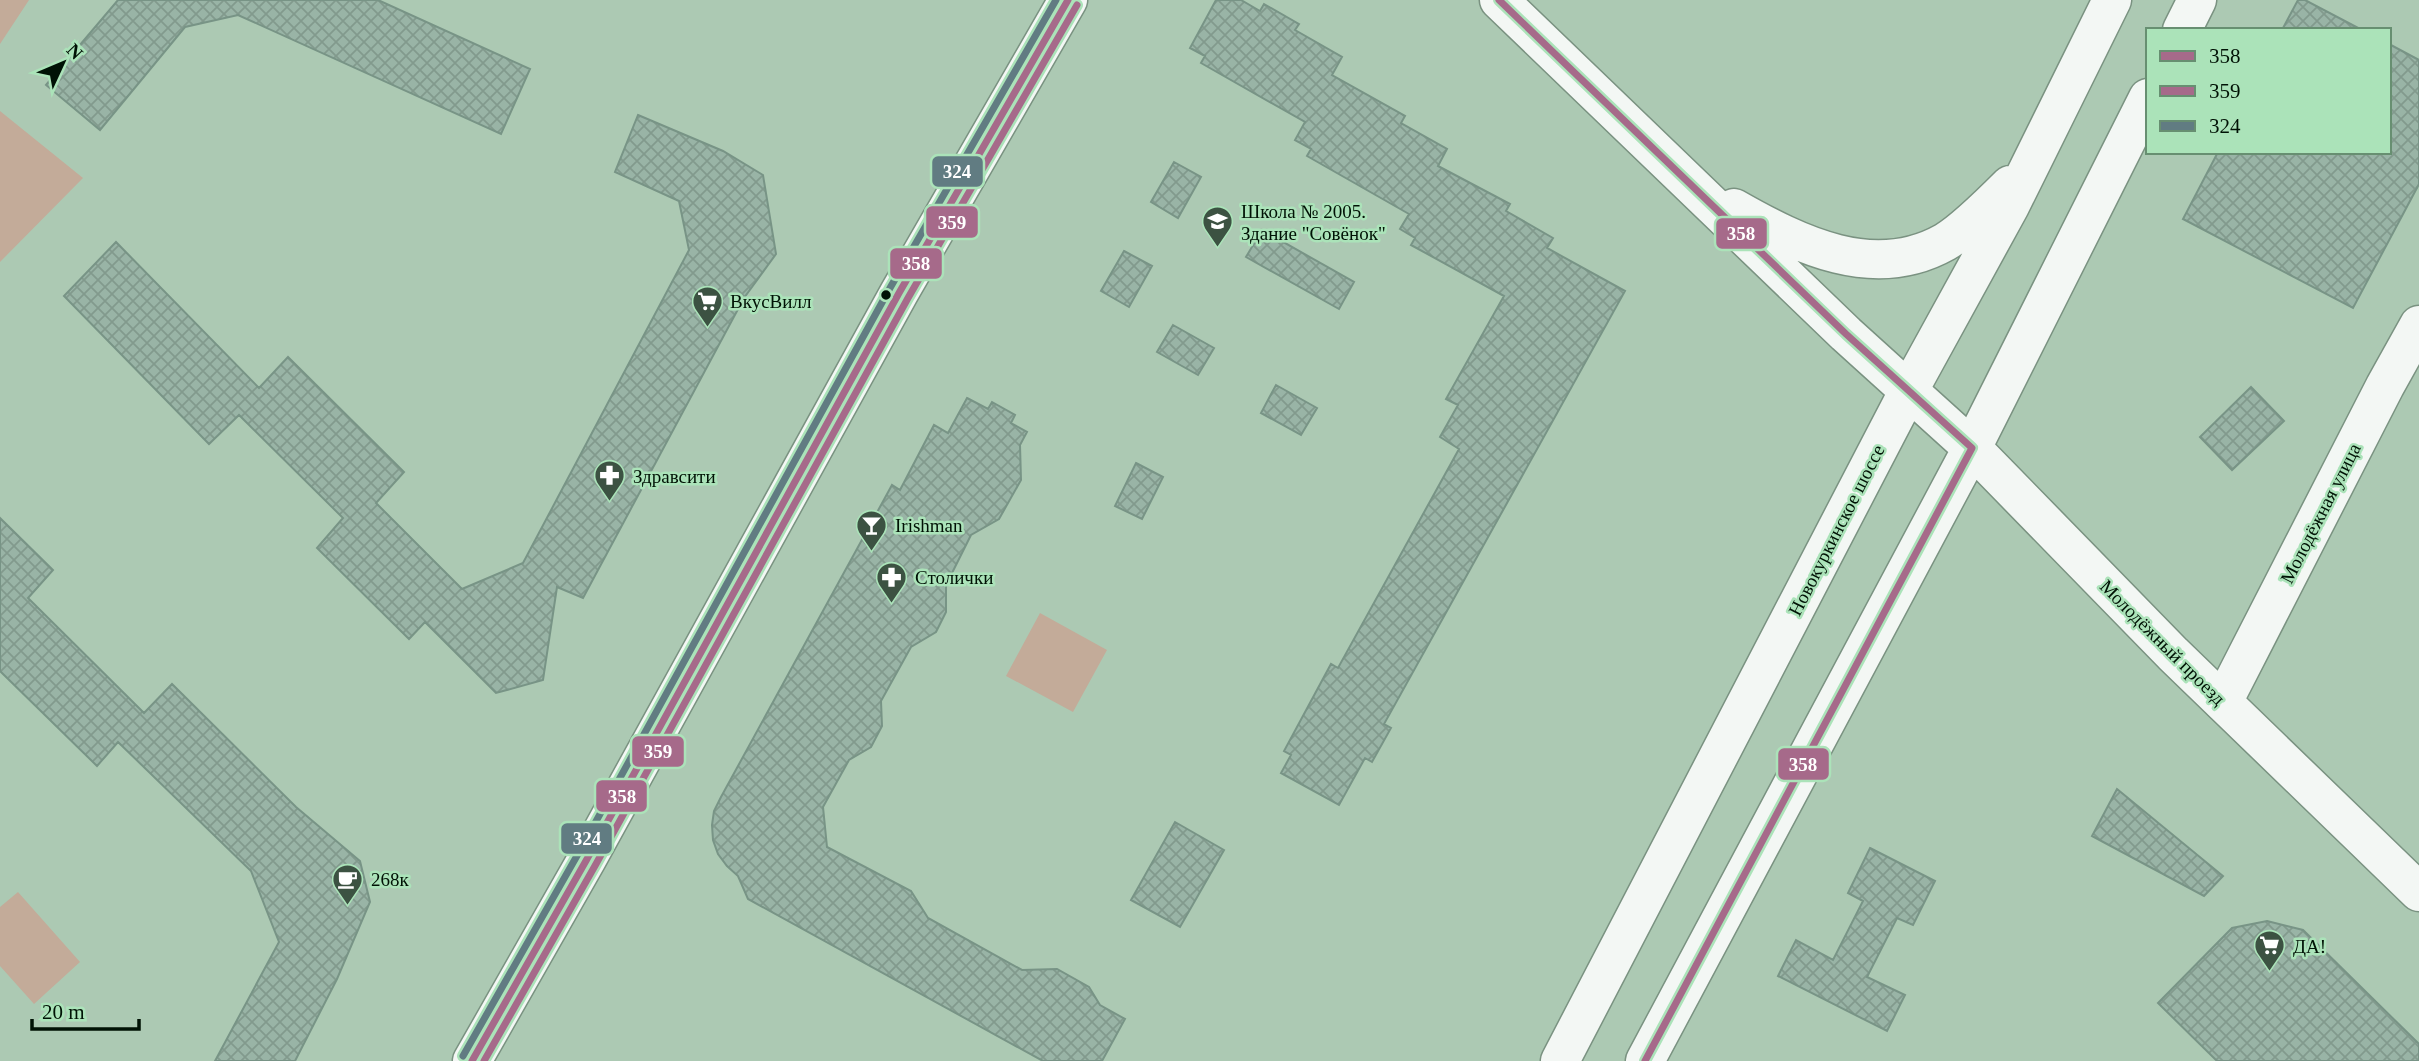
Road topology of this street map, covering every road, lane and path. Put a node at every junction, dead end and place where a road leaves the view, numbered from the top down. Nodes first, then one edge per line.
1 (1068, 0) edge
2 (1499, 0) edge
3 (2112, 0) edge
4 (2197, 0) edge
5 (2183, 28) edge
6 (2146, 102) edge
7 (2026, 169) junction
8 (1690, 184) junction
9 (2419, 325) edge
10 (1909, 390) junction
11 (1972, 448) junction
12 (2223, 702) junction
13 (2419, 892) edge
14 (472, 1061) edge
15 (1560, 1061) edge
16 (1646, 1061) edge

1 - 14 main road
2 - 8 main road
3 - 7 main road, Новокуркинское шоссе
4 - 5 main road
6 - 11 main road
7 - 8 main road
7 - 10 main road, Новокуркинское шоссе
8 - 10 main road, Молодёжный проезд
9 - 12 main road, Молодёжная улица
10 - 11 main road, Молодёжный проезд
10 - 15 main road, Новокуркинское шоссе
11 - 12 main road, Молодёжный проезд
11 - 16 main road
12 - 13 main road, Молодёжный проезд

